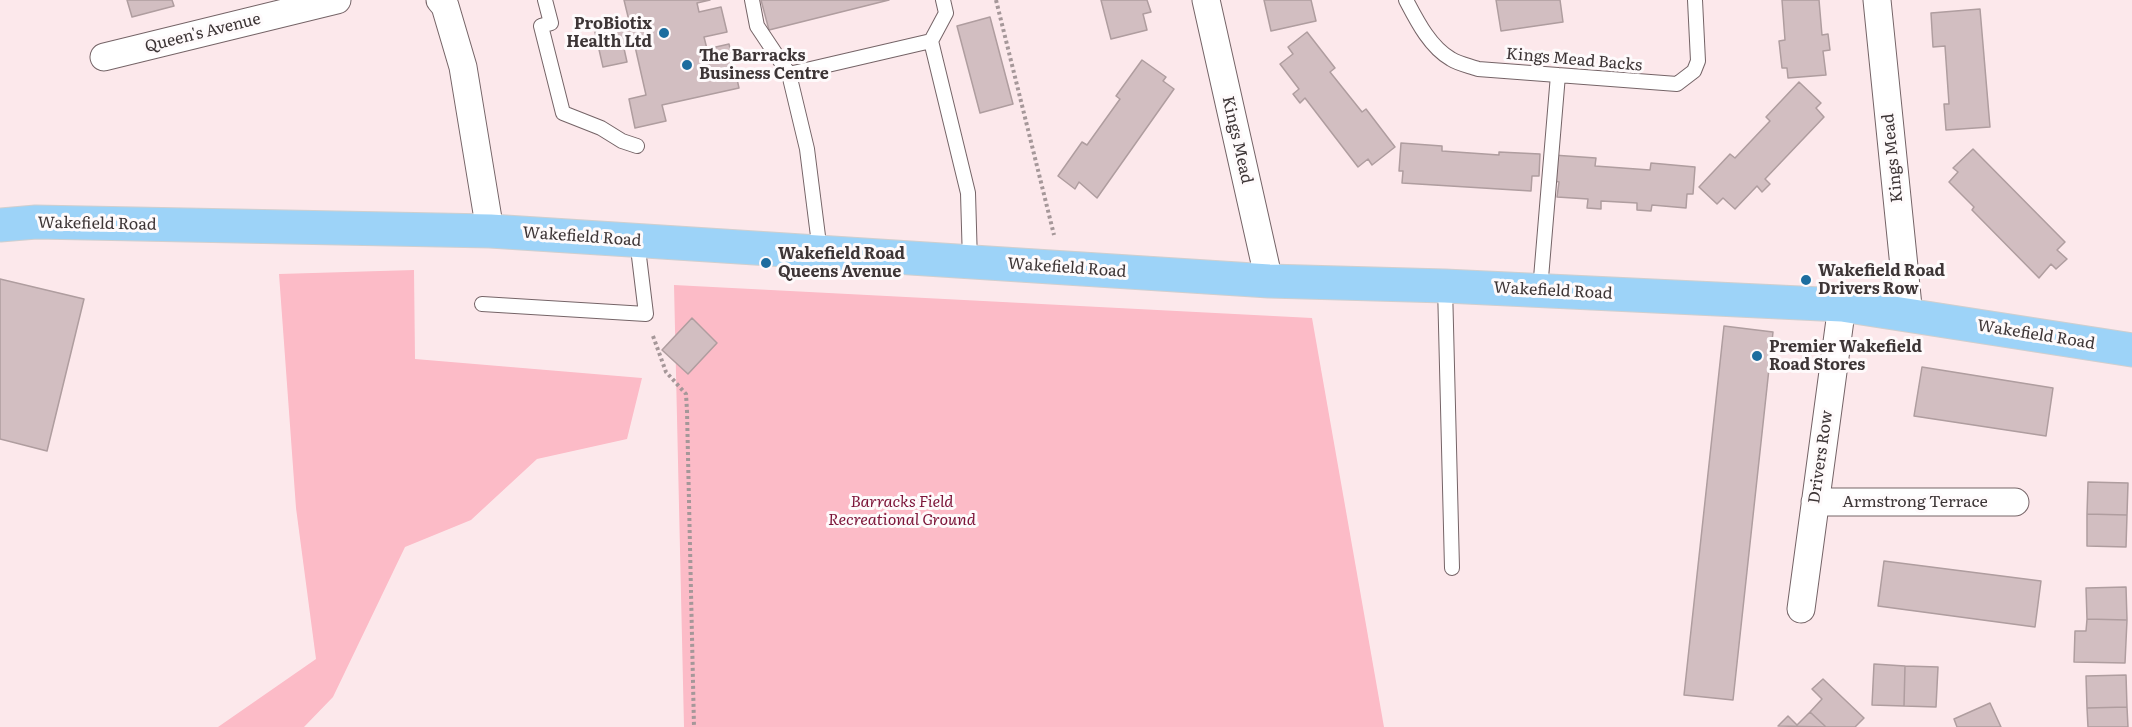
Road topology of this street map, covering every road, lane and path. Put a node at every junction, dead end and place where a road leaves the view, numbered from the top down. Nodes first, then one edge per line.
1 (337, 0) edge
2 (545, 0) edge
3 (752, 0) edge
4 (944, 0) edge
5 (996, 0) edge
6 (1206, 0) edge
7 (1406, 0) edge
8 (1695, 0) edge
9 (1877, 0) edge
10 (448, 2) edge
11 (931, 41) junction
12 (104, 57) dead end
13 (789, 74) junction
14 (1558, 75) junction
15 (638, 146) dead end
16 (0, 225) edge
17 (490, 231) junction
18 (637, 240) junction
19 (820, 252) junction
20 (970, 262) junction
21 (1062, 267) junction
22 (1269, 281) junction
23 (1445, 286) junction
24 (1540, 290) junction
25 (482, 304) dead end
26 (1842, 305) junction
27 (646, 314) junction
28 (1909, 316) junction
29 (2132, 350) edge
30 (1815, 502) junction
31 (2015, 502) dead end
32 (1452, 568) dead end
33 (1801, 609) dead end
34 (694, 727) edge

1 - 12 street, Queen's Avenue
2 - 15 lane
3 - 13 lane
4 - 11 lane
5 - 21 path
6 - 22 street, Kings Mead
7 - 14 lane, Kings Mead Backs
8 - 14 lane, Kings Mead Backs
9 - 28 street, Kings Mead
10 - 17 street
11 - 13 lane
11 - 20 lane
13 - 19 lane
14 - 24 lane
16 - 17 main road, Wakefield Road
17 - 18 main road, Wakefield Road
18 - 19 main road, Wakefield Road
18 - 27 lane
19 - 20 main road, Wakefield Road
20 - 21 main road, Wakefield Road
21 - 22 main road, Wakefield Road
22 - 23 main road, Wakefield Road
23 - 24 main road, Wakefield Road
23 - 32 lane
24 - 26 main road, Wakefield Road
25 - 27 lane
26 - 28 main road, Wakefield Road
26 - 30 street, Drivers Row
27 - 34 path
28 - 29 main road, Wakefield Road
30 - 31 street, Armstrong Terrace
30 - 33 street, Drivers Row

